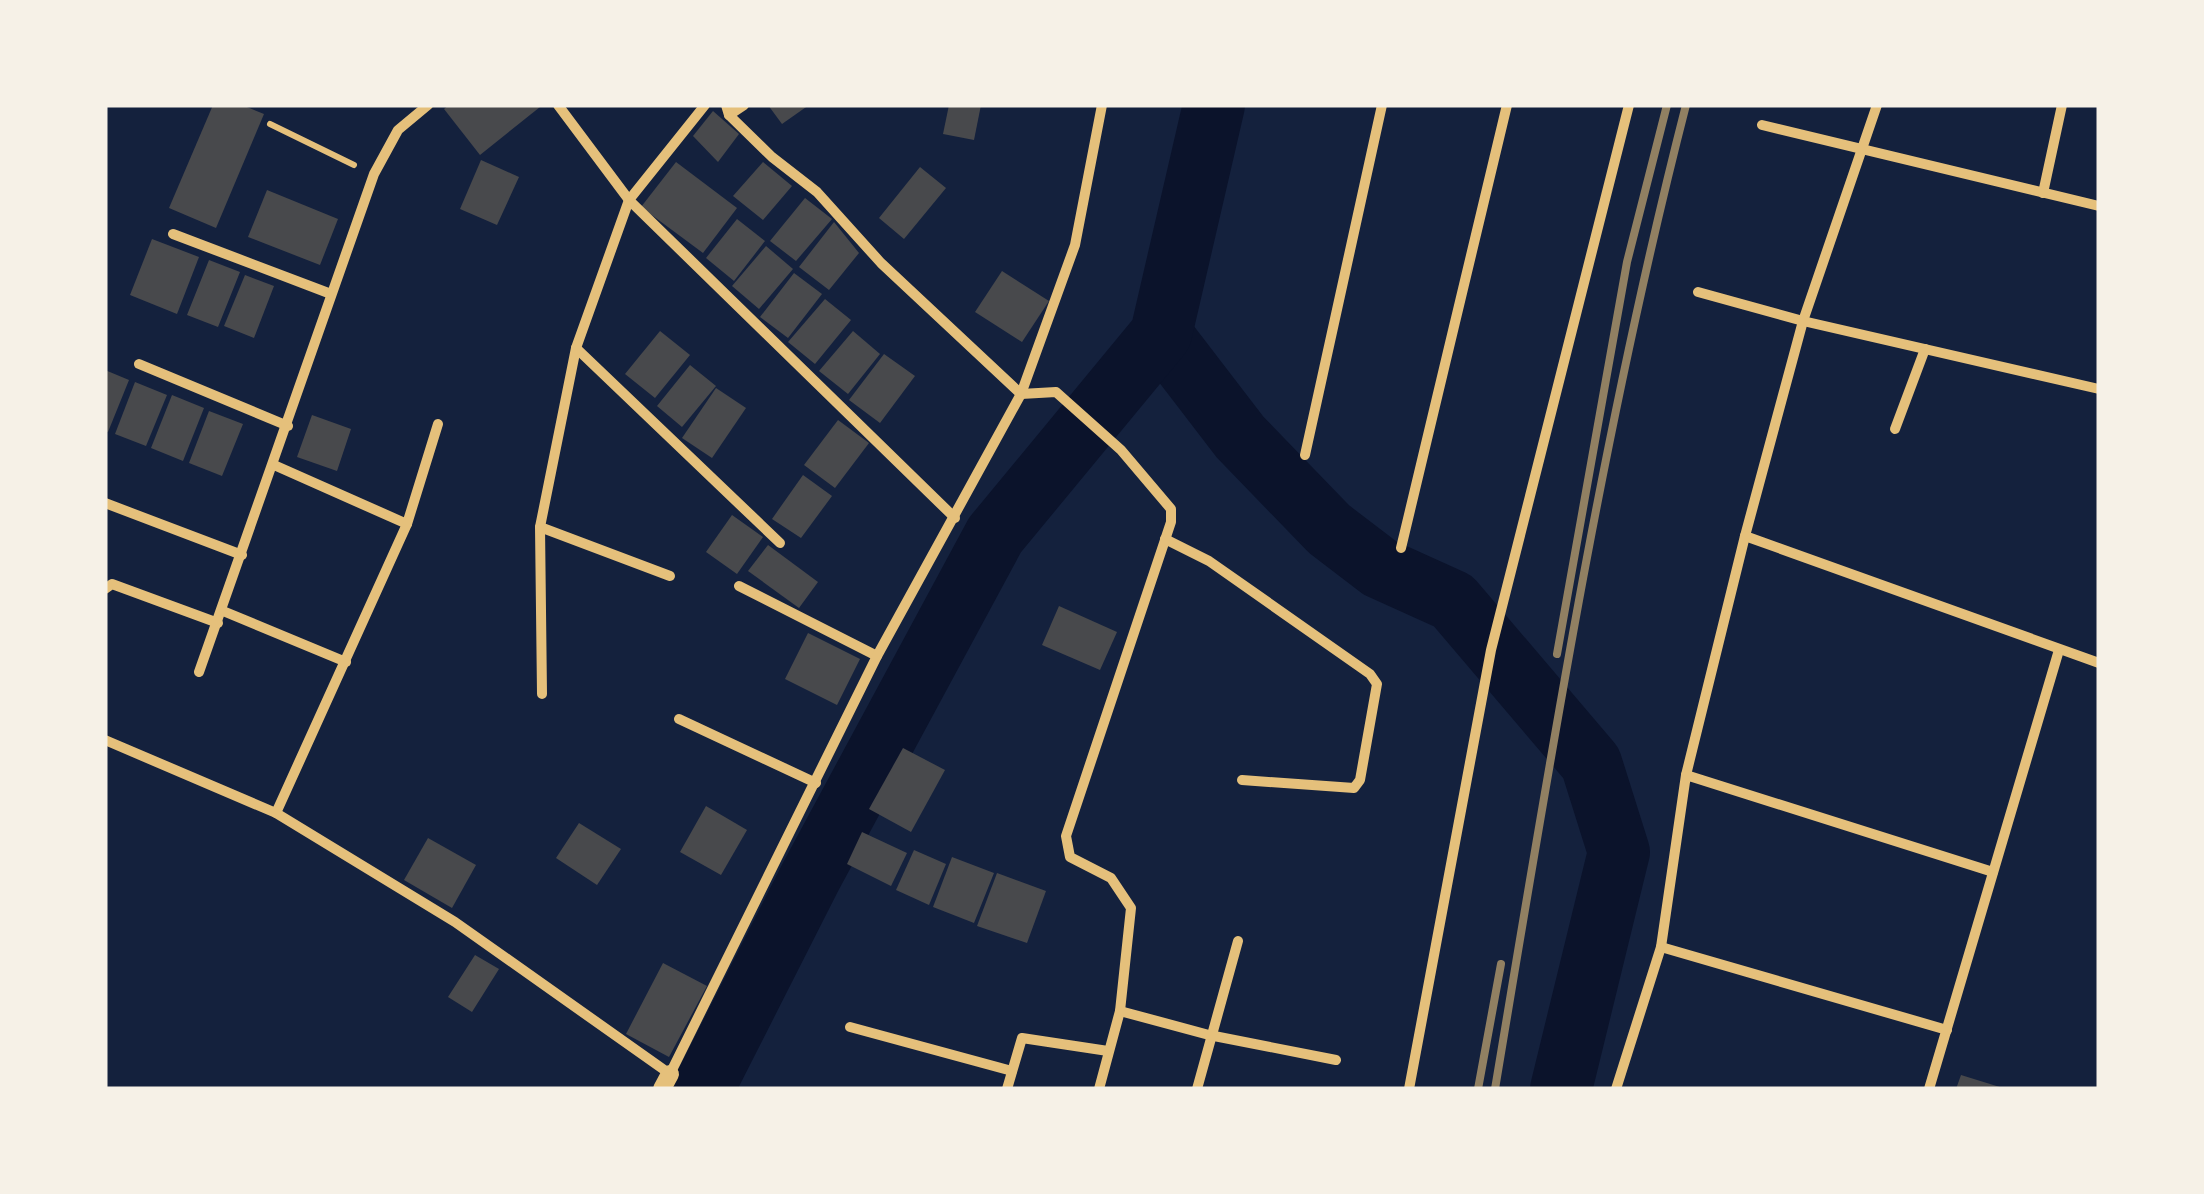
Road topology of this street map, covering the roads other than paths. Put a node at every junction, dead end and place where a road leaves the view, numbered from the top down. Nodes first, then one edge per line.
1 (428, 105) edge
2 (558, 105) edge
3 (705, 105) edge
4 (744, 105) edge
5 (1382, 105) edge
6 (1506, 105) edge
7 (1629, 105) edge
8 (1877, 105) edge
9 (2062, 105) edge
10 (1099, 106) edge
11 (728, 110) edge
12 (1762, 125) dead end
13 (1859, 150) junction
14 (2043, 193) junction
15 (629, 200) junction
16 (2099, 206) edge
17 (173, 234) dead end
18 (1698, 292) dead end
19 (331, 294) junction
20 (1803, 321) junction
21 (576, 348) junction
22 (1925, 349) junction
23 (140, 364) dead end
24 (2099, 389) edge
25 (1021, 394) junction
26 (438, 424) dead end
27 (288, 426) junction
28 (1895, 429) dead end
29 (1305, 455) dead end
30 (274, 466) junction
31 (105, 503) edge
32 (955, 518) junction
33 (407, 524) junction
34 (540, 527) junction
35 (1745, 536) junction
36 (1165, 540) junction
37 (780, 543) dead end
38 (1402, 548) dead end
39 (242, 555) junction
40 (670, 576) dead end
41 (740, 586) dead end
42 (105, 589) edge
43 (223, 610) junction
44 (218, 623) junction
45 (2058, 650) junction
46 (877, 656) junction
47 (346, 662) junction
48 (2099, 663) edge
49 (199, 672) dead end
50 (542, 694) dead end
51 (679, 718) dead end
52 (105, 740) edge
53 (1686, 775) junction
54 (1242, 780) dead end
55 (816, 783) junction
56 (276, 814) junction
57 (1993, 872) junction
58 (1238, 940) dead end
59 (1661, 948) junction
60 (1120, 1011) junction
61 (850, 1027) dead end
62 (1947, 1030) junction
63 (1210, 1035) junction
64 (1108, 1052) junction
65 (1336, 1060) dead end
66 (1012, 1071) junction
67 (666, 1082) edge
68 (1007, 1089) edge
69 (1099, 1089) edge
70 (1198, 1089) edge
71 (1410, 1089) edge
72 (1616, 1089) edge
73 (1929, 1089) edge

1 - 19 street
2 - 15 street
3 - 15 street
4 - 11 street
5 - 29 street
6 - 38 street
7 - 71 street
8 - 13 street
9 - 14 street
10 - 25 street
11 - 25 street
12 - 13 street
13 - 14 street
13 - 20 street
14 - 16 street
15 - 21 street
15 - 32 street
17 - 19 street
18 - 20 street
19 - 27 street
20 - 22 street
20 - 35 street
21 - 34 street
21 - 37 street
22 - 24 street
22 - 28 street
23 - 27 street
25 - 32 street
25 - 36 street
26 - 33 street
27 - 30 street
30 - 33 street
30 - 39 street
31 - 39 street
32 - 46 street
33 - 47 street
34 - 40 street
34 - 50 street
35 - 45 street
35 - 53 street
36 - 54 street
36 - 60 street
39 - 43 street
41 - 46 street
42 - 44 street
43 - 44 street
43 - 47 street
44 - 49 street
45 - 48 street
45 - 57 street
46 - 55 street
47 - 56 street
51 - 55 street
52 - 56 street
53 - 57 street
53 - 59 street
55 - 67 street
56 - 67 street
57 - 62 street
58 - 63 street
59 - 62 street
59 - 72 street
60 - 63 street
60 - 64 street
61 - 66 street
62 - 73 street
63 - 65 street
63 - 70 street
64 - 66 street
64 - 69 street
66 - 68 street

